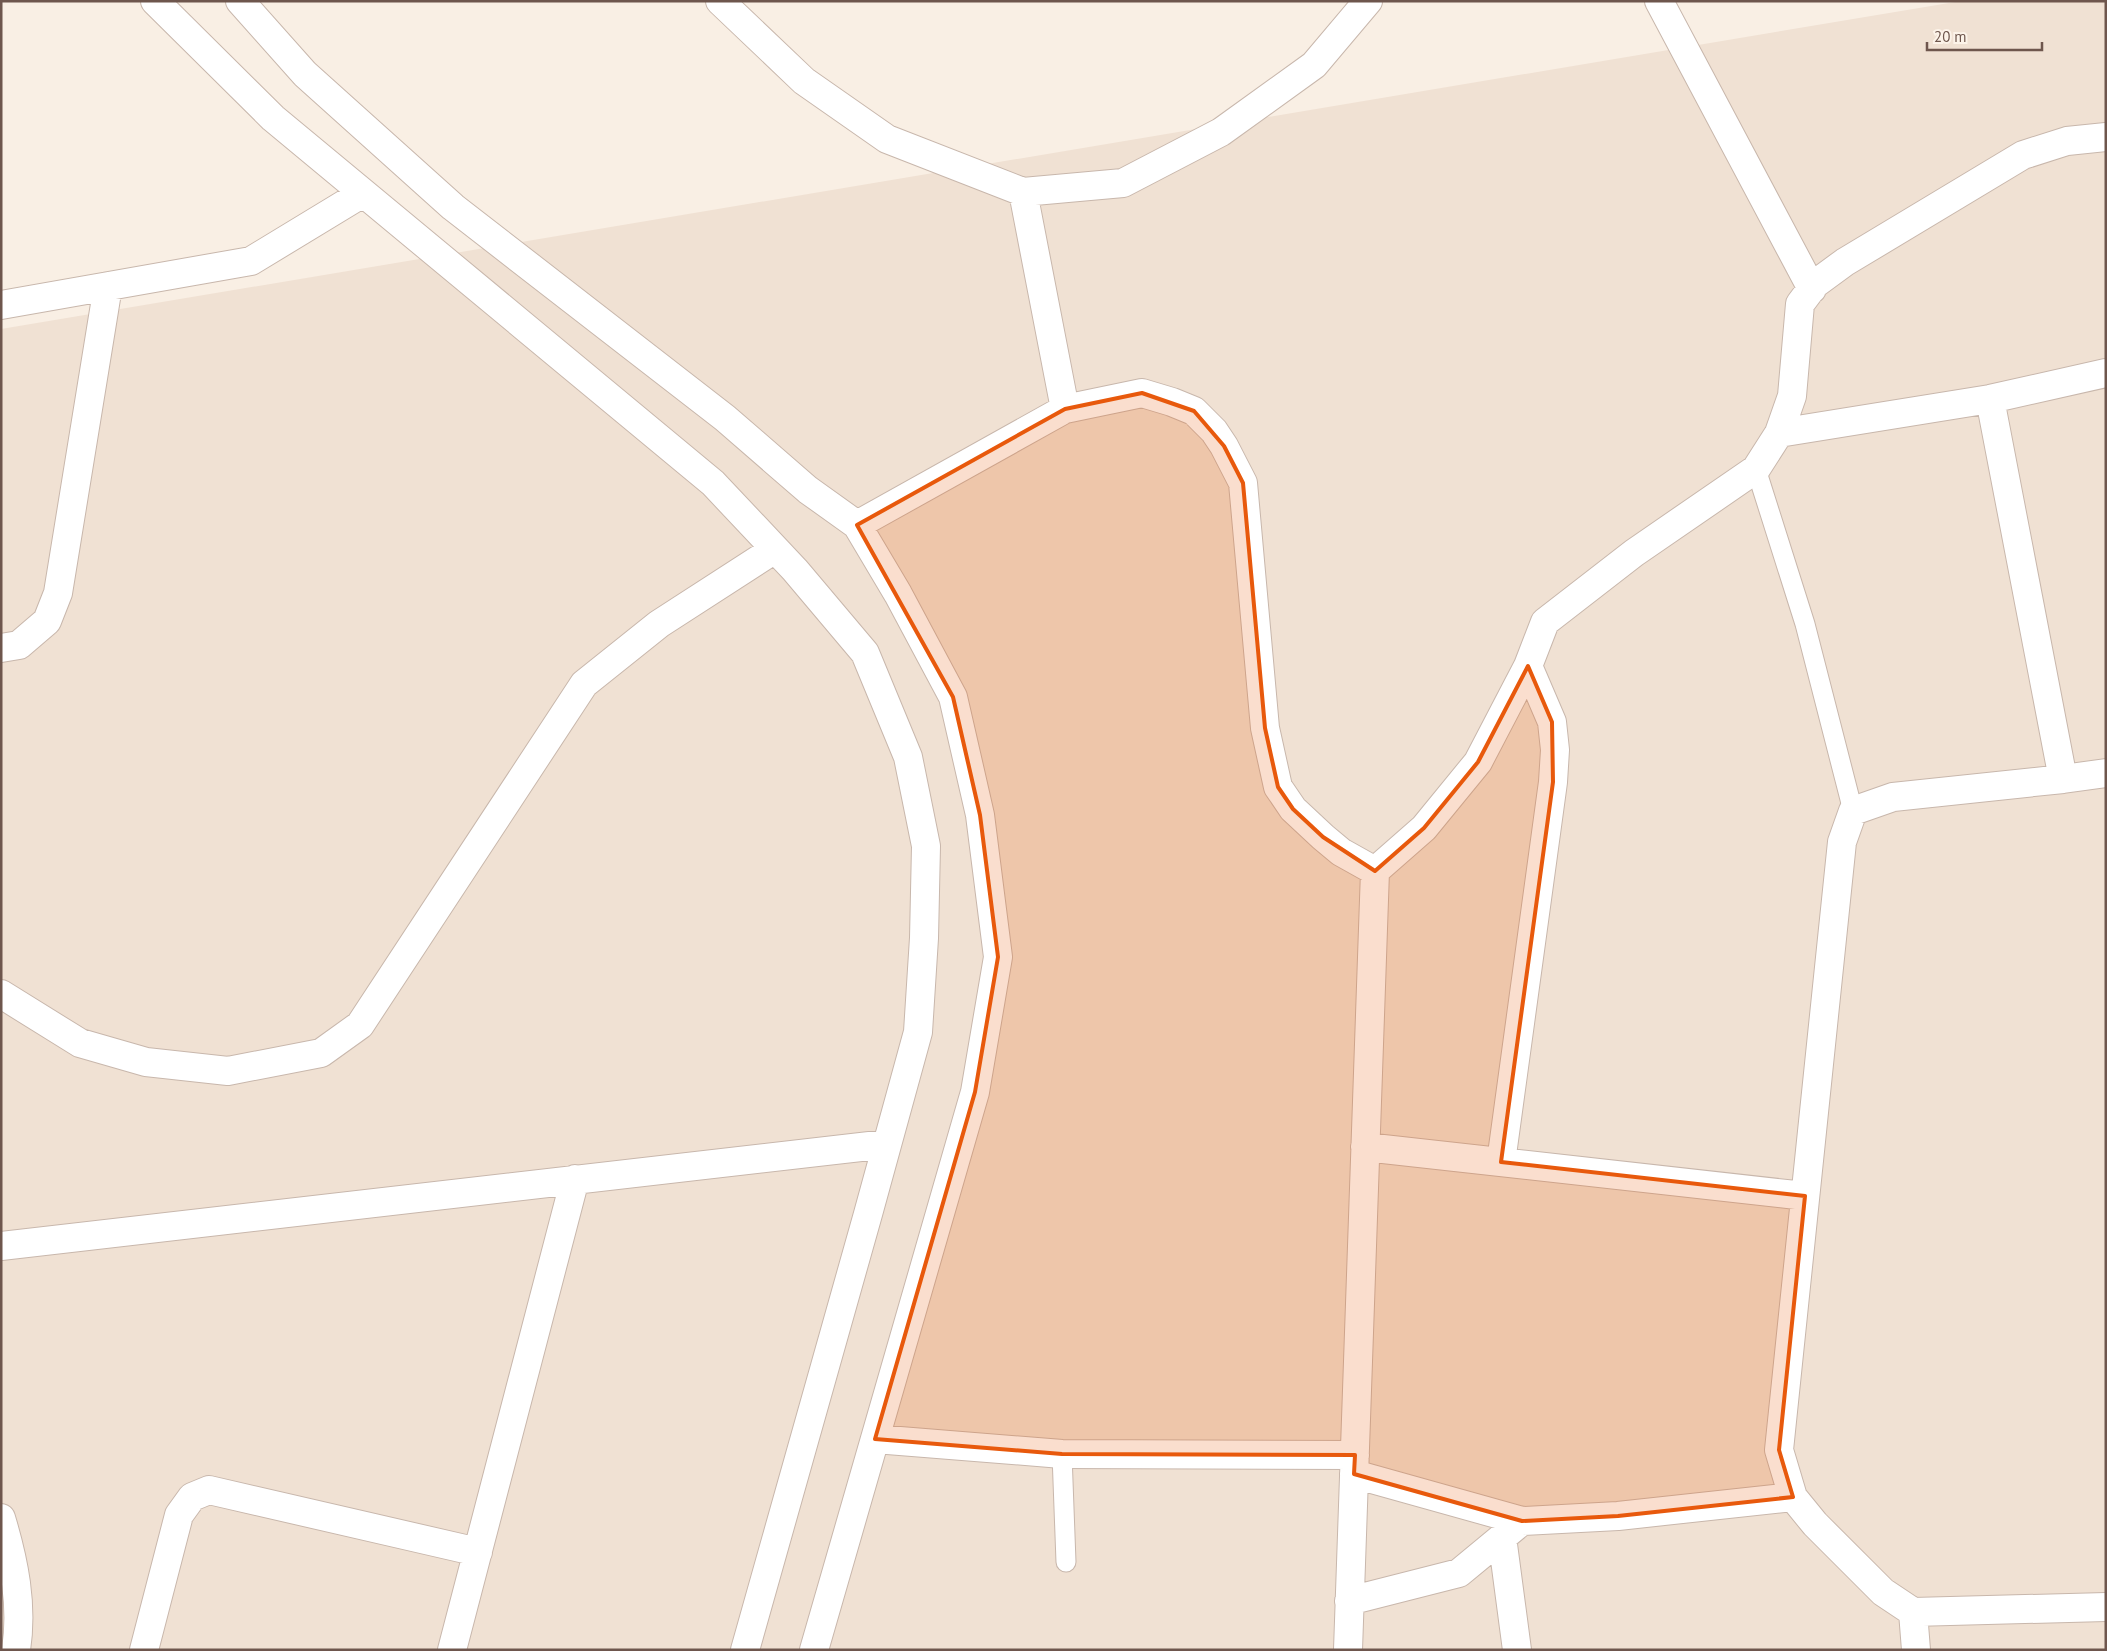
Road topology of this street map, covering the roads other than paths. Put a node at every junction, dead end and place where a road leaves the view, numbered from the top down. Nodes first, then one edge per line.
1 (155, 1) edge
2 (240, 1) edge
3 (720, 1) edge
4 (1368, 1) edge
5 (1659, 1) edge
6 (2106, 137) edge
7 (1023, 192) junction
8 (363, 193) junction
9 (108, 286) junction
10 (1812, 289) junction
11 (1, 305) edge
12 (2106, 372) edge
13 (1990, 399) junction
14 (1065, 410) junction
15 (1779, 433) junction
16 (1756, 469) junction
17 (857, 524) junction
18 (775, 549) junction
19 (1, 648) edge
20 (1528, 666) junction
21 (2106, 773) edge
22 (2063, 780) junction
23 (1853, 811) junction
24 (1375, 871) junction
25 (1, 994) edge
26 (887, 1144) junction
27 (1365, 1147) junction
28 (1501, 1162) junction
29 (575, 1179) junction
30 (1805, 1196) junction
31 (1, 1246) edge
32 (875, 1439) junction
33 (1062, 1454) junction
34 (1354, 1465) junction
35 (1793, 1496) junction
36 (1, 1518) edge
37 (1512, 1529) junction
38 (478, 1552) junction
39 (1066, 1562) dead end
40 (1349, 1601) junction
41 (2106, 1607) edge
42 (1913, 1612) junction
43 (16, 1650) edge
44 (144, 1650) edge
45 (452, 1650) edge
46 (745, 1650) edge
47 (814, 1650) edge
48 (1348, 1650) edge
49 (1517, 1650) edge
50 (1916, 1650) edge

1 - 8 street
2 - 17 street
3 - 7 street
4 - 7 street
5 - 10 street
6 - 10 street
7 - 14 street
8 - 9 street
8 - 18 street
9 - 11 street
9 - 19 street
10 - 15 street
12 - 13 street
13 - 15 street
13 - 22 street
14 - 17 street
14 - 24 street
15 - 16 street
16 - 20 street
16 - 23 lane
17 - 32 street
18 - 25 street
18 - 26 street
20 - 24 street
20 - 28 street
21 - 22 street
22 - 23 street
23 - 30 street
24 - 27 street
26 - 29 street
26 - 46 street
27 - 28 street
27 - 34 street
28 - 30 street
29 - 31 street
29 - 38 street
30 - 35 street
32 - 33 street
32 - 47 street
33 - 34 street
33 - 39 lane
34 - 37 street
34 - 40 street
35 - 37 street
35 - 42 street
36 - 43 street
37 - 40 street
37 - 49 street
38 - 44 street
38 - 45 street
40 - 48 street
41 - 42 street
42 - 50 street

